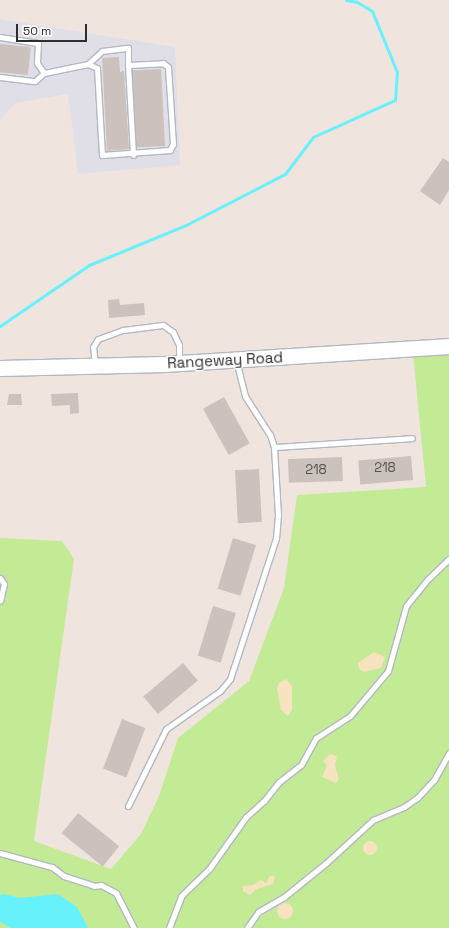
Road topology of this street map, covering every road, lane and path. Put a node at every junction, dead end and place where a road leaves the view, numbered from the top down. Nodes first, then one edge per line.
1 (0, 37) edge
2 (88, 64) junction
3 (128, 64) junction
4 (44, 73) junction
5 (0, 77) edge
6 (132, 155) junction
7 (449, 346) edge
8 (236, 359) junction
9 (178, 363) junction
10 (95, 366) junction
11 (0, 368) edge
12 (412, 438) dead end
13 (274, 447) junction
14 (449, 559) edge
15 (0, 578) edge
16 (0, 601) edge
17 (449, 753) edge
18 (128, 806) dead end
19 (0, 853) edge
20 (134, 928) edge
21 (169, 928) edge
22 (247, 928) edge

1 - 4 lane
2 - 3 lane
2 - 4 lane
2 - 6 lane
3 - 6 lane
3 - 6 lane
4 - 5 lane
7 - 8 street, Rangeway Road
8 - 9 street, Rangeway Road
8 - 13 lane
9 - 10 street, Rangeway Road
9 - 10 lane
10 - 11 street, Rangeway Road
12 - 13 lane
13 - 18 lane
14 - 21 lane
15 - 16 lane
17 - 22 lane
19 - 20 lane

